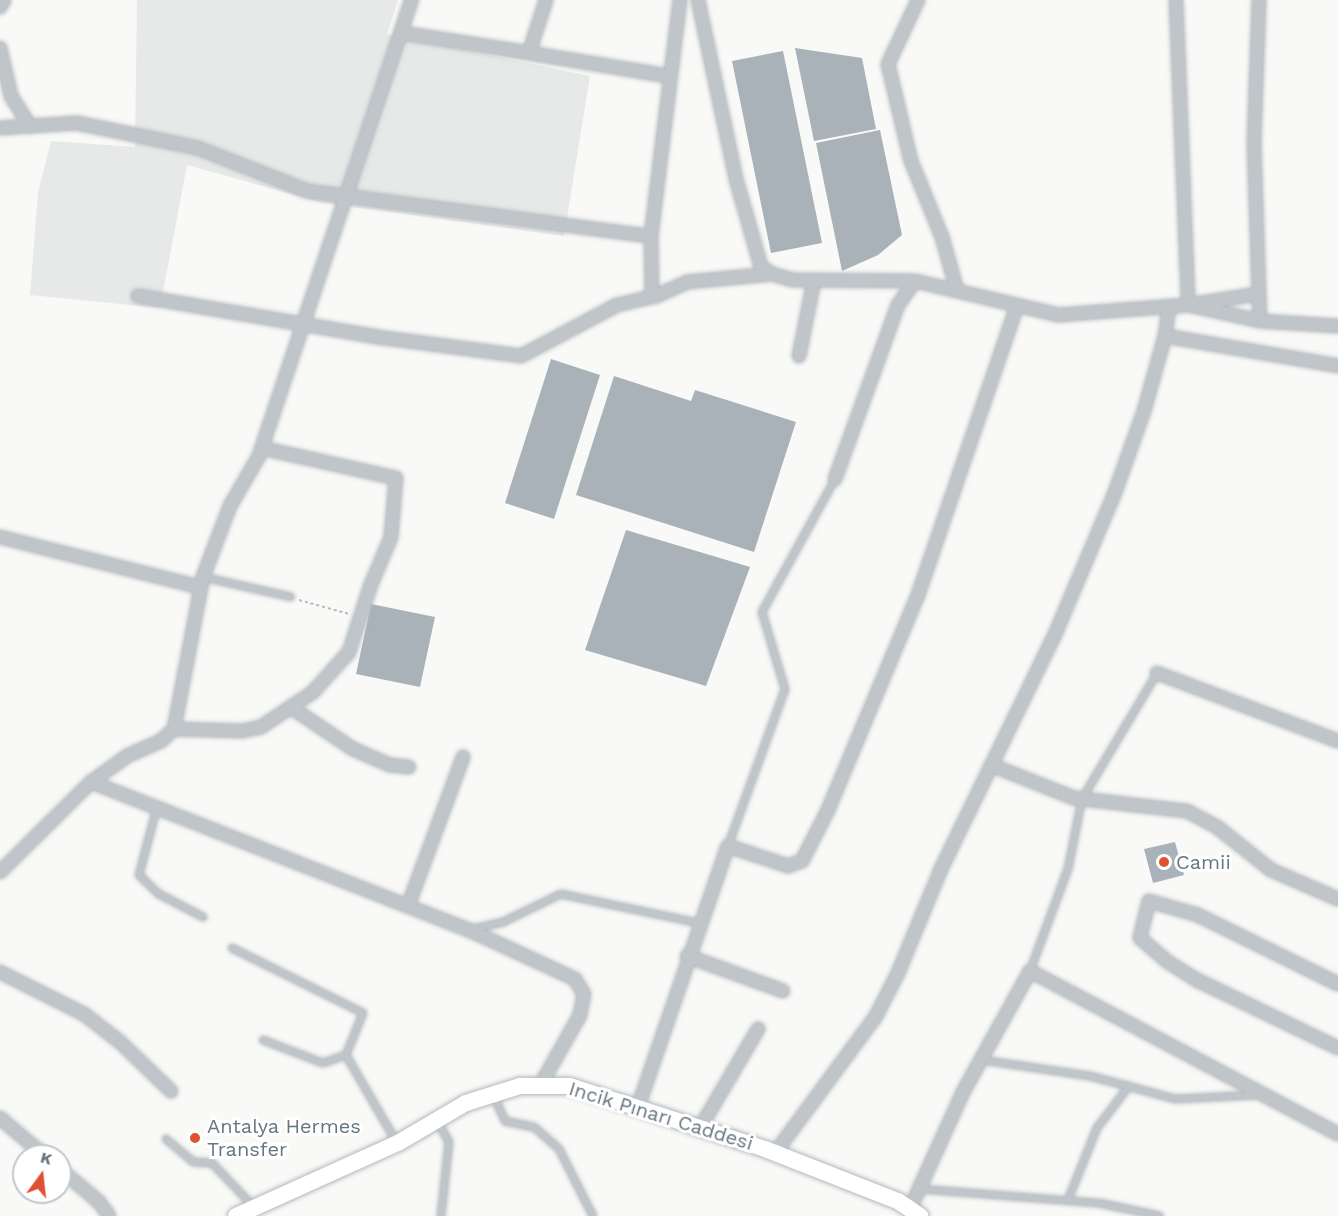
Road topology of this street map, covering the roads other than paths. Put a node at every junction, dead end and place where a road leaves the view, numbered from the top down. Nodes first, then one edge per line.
1 (4, 0) edge
2 (412, 0) edge
3 (546, 0) edge
4 (680, 0) edge
5 (698, 0) edge
6 (918, 0) edge
7 (1176, 0) edge
8 (1259, 0) edge
9 (0, 7) edge
10 (402, 33) junction
11 (0, 48) edge
12 (529, 53) junction
13 (668, 75) junction
14 (30, 126) junction
15 (0, 128) edge
16 (346, 197) junction
17 (651, 236) junction
18 (772, 274) junction
19 (814, 280) junction
20 (915, 281) junction
21 (957, 290) junction
22 (1258, 294) junction
23 (138, 296) dead end
24 (652, 297) junction
25 (1188, 305) junction
26 (1017, 306) junction
27 (1169, 306) junction
28 (1260, 321) junction
29 (304, 326) junction
30 (1338, 326) edge
31 (1166, 336) junction
32 (799, 356) dead end
33 (1338, 366) edge
34 (262, 448) junction
35 (834, 479) joint
36 (0, 537) edge
37 (201, 582) junction
38 (291, 597) road end
39 (1157, 673) joint
40 (292, 708) junction
41 (174, 729) junction
42 (1338, 741) edge
43 (464, 757) dead end
44 (991, 765) junction
45 (409, 767) dead end
46 (91, 782) junction
47 (1082, 799) junction
48 (157, 807) junction
49 (728, 846) junction
50 (0, 872) edge
51 (1338, 899) edge
52 (408, 906) junction
53 (203, 917) dead end
54 (699, 923) junction
55 (469, 930) junction
56 (232, 948) dead end
57 (687, 956) junction
58 (1029, 971) junction
59 (0, 972) edge
60 (1338, 984) edge
61 (783, 991) dead end
62 (758, 1029) dead end
63 (263, 1040) dead end
64 (1338, 1048) edge
65 (346, 1055) junction
66 (981, 1060) junction
67 (540, 1086) junction
68 (1129, 1086) junction
69 (171, 1091) dead end
70 (493, 1094) junction
71 (1263, 1094) junction
72 (638, 1107) junction
73 (0, 1118) edge
74 (437, 1120) junction
75 (700, 1128) junction
76 (1338, 1134) edge
77 (166, 1139) dead end
78 (398, 1143) junction
79 (31, 1144) edge
80 (775, 1153) junction
81 (72, 1179) edge
82 (919, 1189) junction
83 (1068, 1200) junction
84 (254, 1207) junction
85 (915, 1212) edge
86 (109, 1216) edge
87 (236, 1216) edge
88 (441, 1216) edge
89 (593, 1216) edge
90 (1160, 1216) edge

1 - 9 street
2 - 10 street
3 - 12 street
4 - 13 street
5 - 18 street
6 - 21 street
7 - 25 street
8 - 22 street
10 - 12 street
10 - 16 street
11 - 14 street
12 - 13 street
13 - 17 street
14 - 15 street
14 - 16 street
16 - 17 street
16 - 29 street
17 - 24 street
18 - 19 street
18 - 24 street
19 - 20 street
19 - 32 street
20 - 21 street
20 - 35 street
21 - 26 street
22 - 25 street
22 - 28 street
23 - 29 street
24 - 29 street
25 - 27 street
25 - 28 street
26 - 27 street
26 - 49 street
27 - 31 street
28 - 30 street
29 - 34 street
31 - 33 street
31 - 44 street
34 - 37 street
34 - 40 street
35 - 49 lane
36 - 37 street
37 - 38 lane
37 - 41 street
39 - 42 street
39 - 47 lane
40 - 41 street
40 - 45 street
41 - 46 street
43 - 52 street
44 - 47 street
44 - 80 street
46 - 48 street
46 - 50 street
47 - 51 street
47 - 58 lane
48 - 52 street
48 - 53 lane
49 - 54 street
52 - 55 street
54 - 55 lane
54 - 57 street
55 - 67 street
56 - 65 lane
57 - 61 street
57 - 72 street
58 - 66 street
58 - 71 street
59 - 69 street
60 - 64 street
62 - 75 street
63 - 65 lane
65 - 78 lane
66 - 68 lane
66 - 82 street
67 - 70 main road, Incik Pınarı Caddesi
67 - 72 main road, Incik Pınarı Caddesi
68 - 71 lane
68 - 83 lane
70 - 74 main road, Incik Pınarı Caddesi
70 - 89 lane
71 - 76 street
72 - 75 main road, Incik Pınarı Caddesi
73 - 79 street
74 - 78 main road, Incik Pınarı Caddesi
74 - 88 lane
75 - 80 main road, Incik Pınarı Caddesi
77 - 84 lane
78 - 84 main road, Incik Pınarı Caddesi
80 - 85 main road, Incik Pınarı Caddesi
81 - 86 street
82 - 83 lane
82 - 85 street
83 - 90 lane
84 - 87 main road, Incik Pınarı Caddesi

